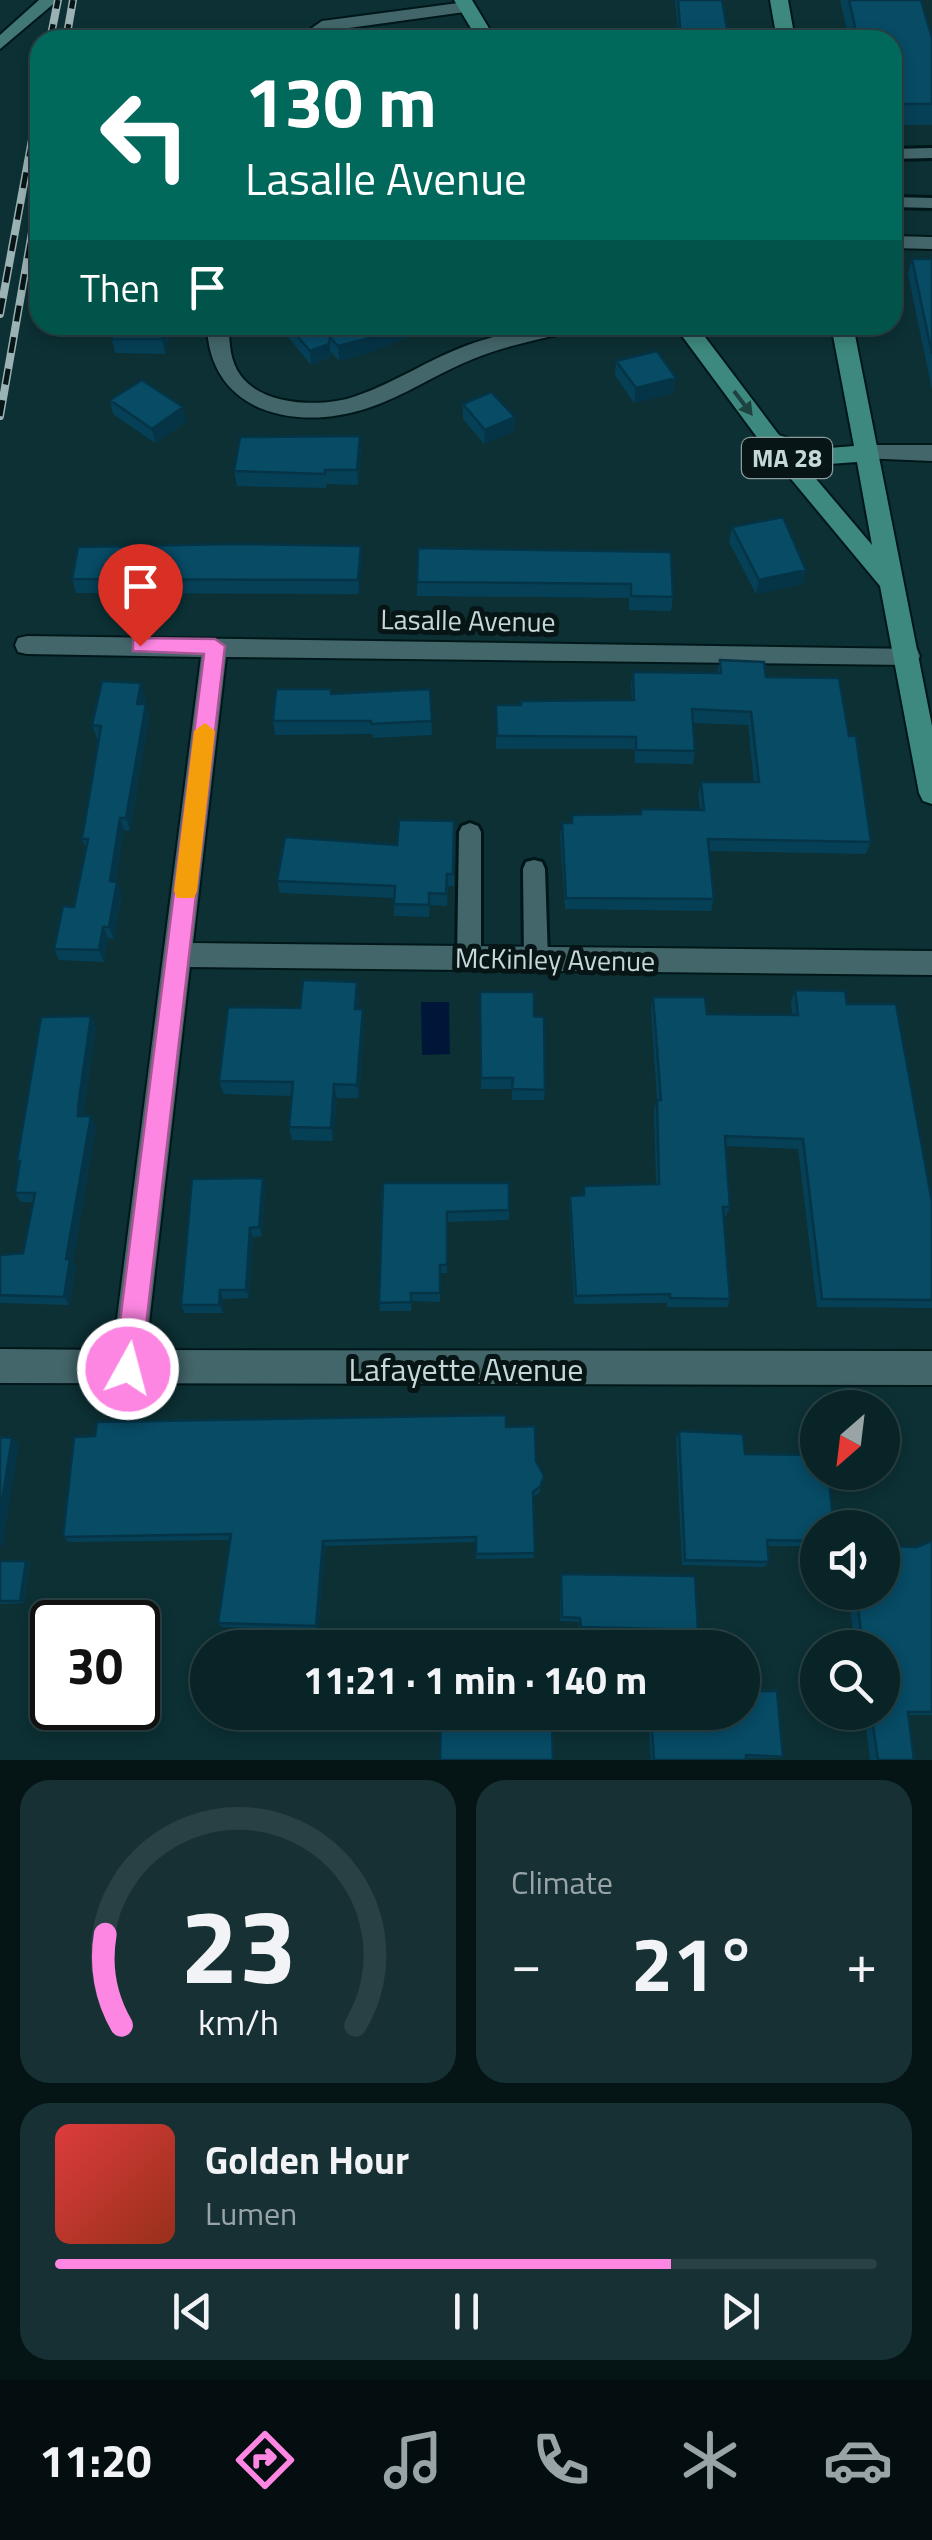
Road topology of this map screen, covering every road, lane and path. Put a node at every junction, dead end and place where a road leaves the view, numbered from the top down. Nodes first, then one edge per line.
1 (23, 0) edge
2 (49, 0) edge
3 (779, 0) edge
4 (464, 3) edge
5 (9, 21) edge
6 (317, 30) edge
7 (480, 30) edge
8 (784, 30) edge
9 (0, 44) edge
10 (932, 153) edge
11 (902, 154) edge
12 (902, 202) edge
13 (932, 203) edge
14 (902, 242) edge
15 (932, 243) edge
16 (218, 335) edge
17 (533, 335) edge
18 (692, 335) edge
19 (844, 335) edge
20 (770, 439) junction
21 (869, 453) junction
22 (932, 453) edge
23 (894, 586) junction
24 (27, 645) dead end
25 (215, 646) junction
26 (908, 656) junction
27 (932, 793) edge
28 (470, 832) dead end
29 (534, 869) dead end
30 (178, 955) junction
31 (469, 958) junction
32 (536, 959) junction
33 (932, 963) edge
34 (0, 1366) edge
35 (932, 1368) edge
36 (128, 1369) junction

1 - 5 main road
2 - 5 main road
3 - 8 main road
4 - 6 street
4 - 7 main road
5 - 9 main road
10 - 11 lane
12 - 13 lane
14 - 15 street
16 - 17 street
18 -> 20 main road, MA 28
19 - 21 main road, MA 28
20 - 21 main road
20 - 23 main road, MA 28
21 - 22 street
21 - 23 main road, MA 28
23 - 26 main road, MA 28
24 - 25 street, Lasalle Avenue
25 - 26 street, Lasalle Avenue
25 - 30 street
26 - 27 main road, MA 28
28 - 31 lane
29 - 32 lane
30 - 31 street, McKinley Avenue
30 - 36 street
31 - 32 street, McKinley Avenue
32 - 33 street, McKinley Avenue
34 - 36 street, Lafayette Avenue
35 - 36 street, Lafayette Avenue

